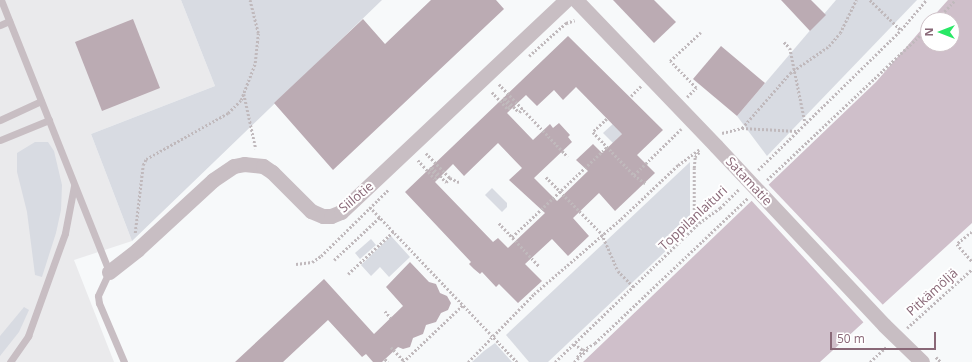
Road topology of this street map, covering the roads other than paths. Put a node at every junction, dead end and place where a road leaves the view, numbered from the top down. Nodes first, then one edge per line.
1 (1, 0) edge
2 (566, 0) edge
3 (576, 0) edge
4 (9, 21) junction
5 (0, 24) edge
6 (41, 102) junction
7 (0, 120) edge
8 (49, 120) junction
9 (0, 140) edge
10 (74, 185) junction
11 (108, 272) junction
12 (10, 362) edge
13 (124, 362) edge
14 (922, 362) edge

1 - 4 lane
2 - 11 street, Siilotie
3 - 14 street, Satamatie, bridge
4 - 5 lane
4 - 6 lane
6 - 7 lane
6 - 8 lane
8 - 9 lane
8 - 10 lane
10 - 11 lane
10 - 12 lane
11 - 13 lane

